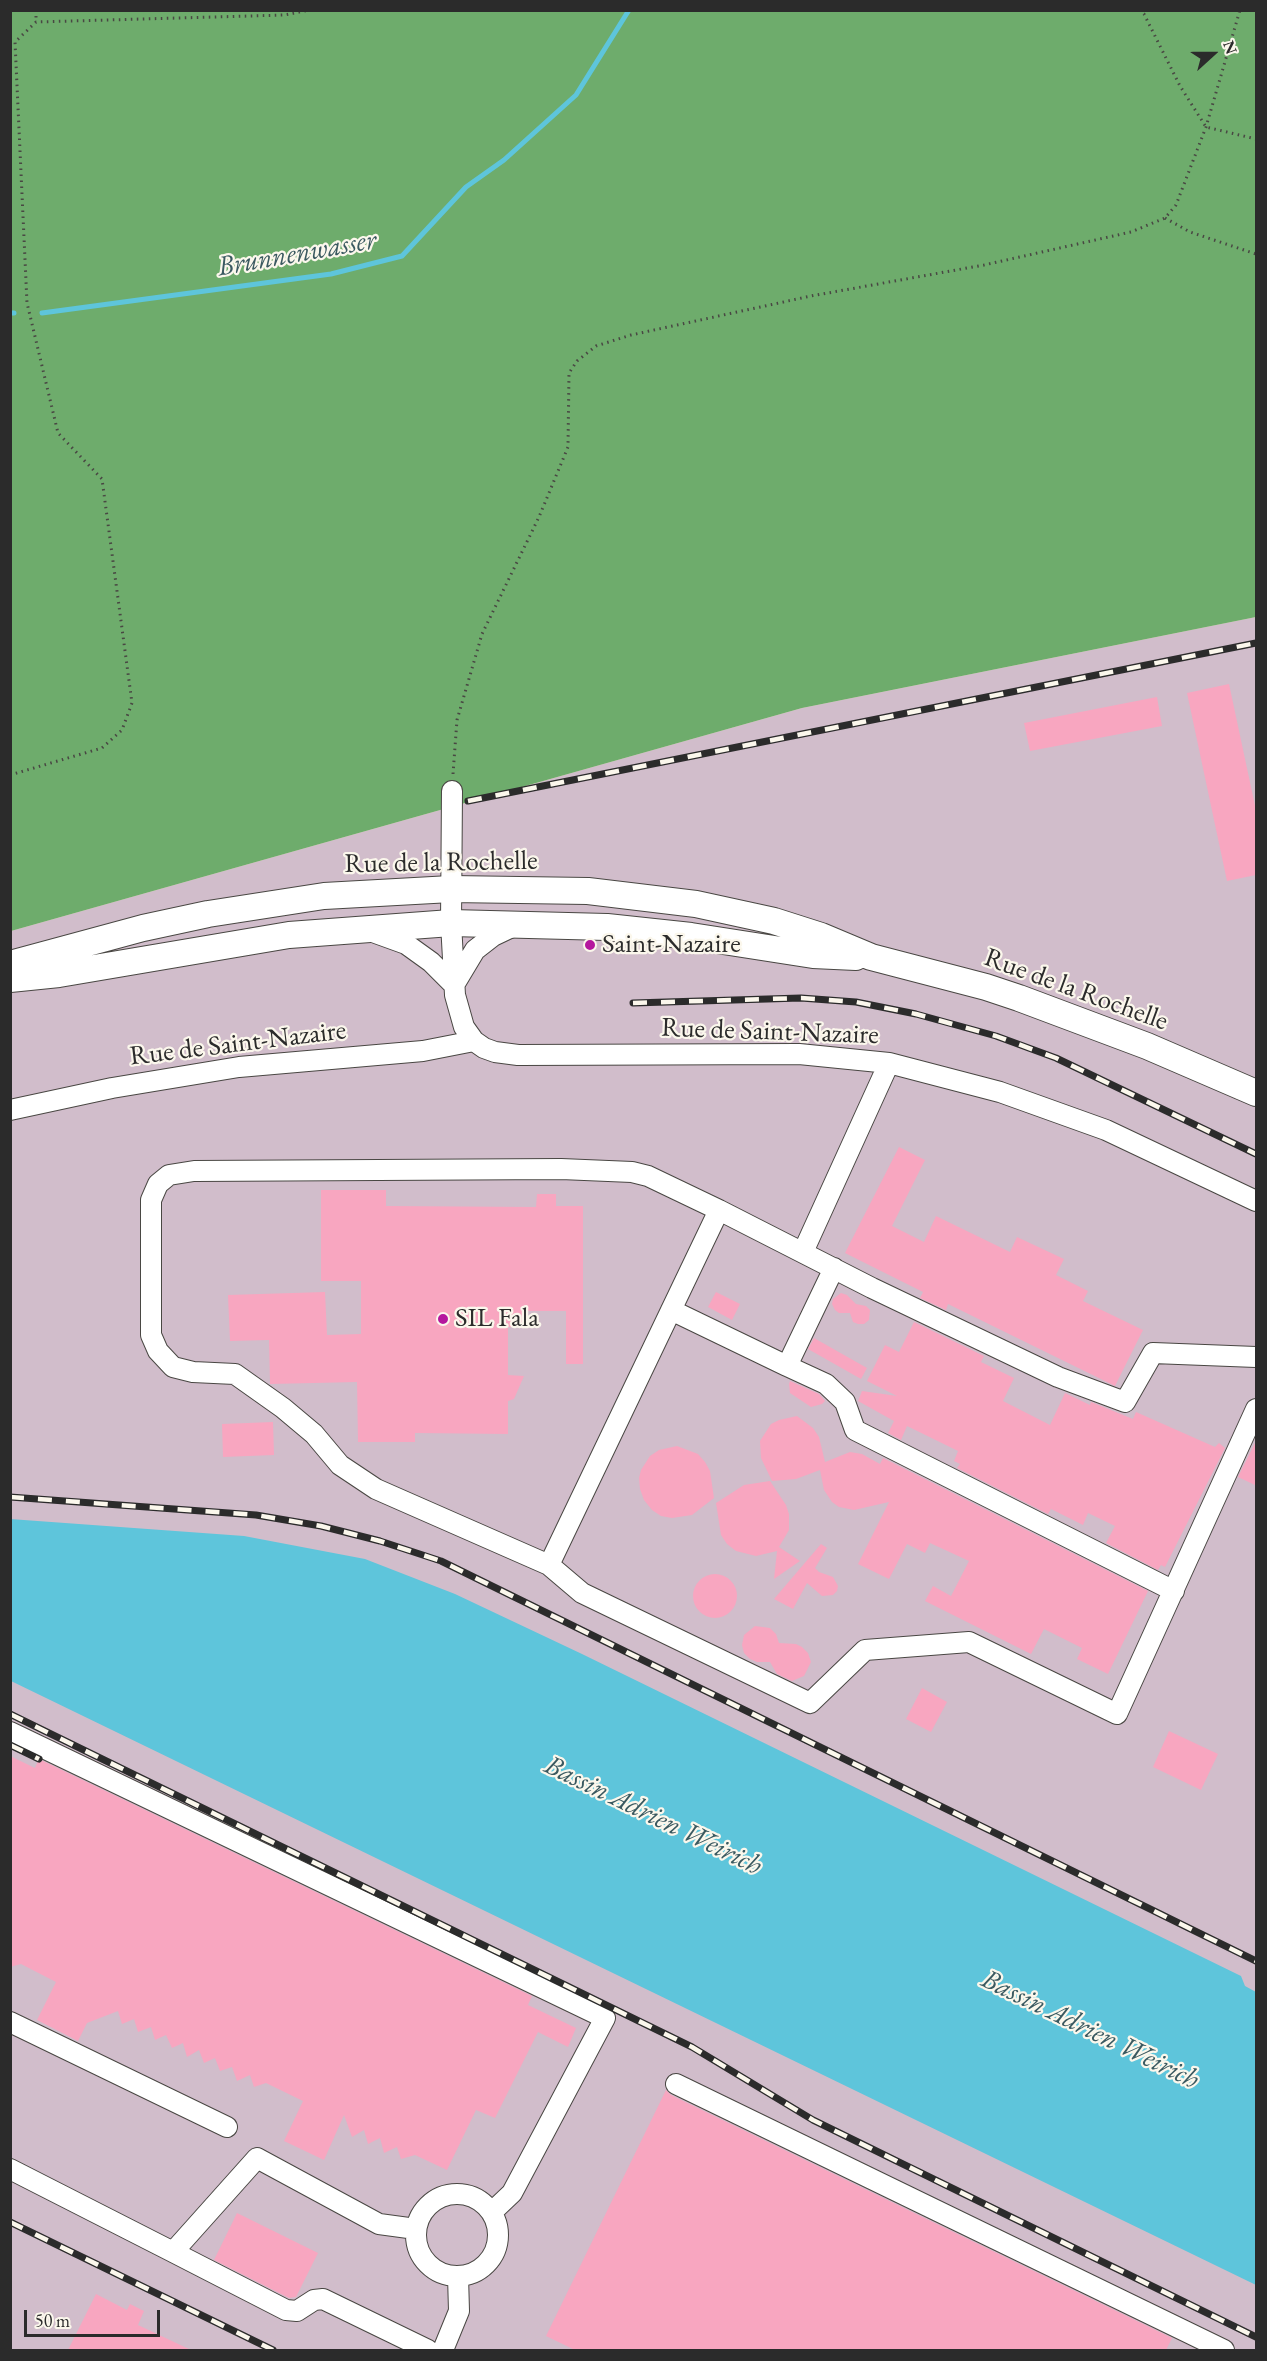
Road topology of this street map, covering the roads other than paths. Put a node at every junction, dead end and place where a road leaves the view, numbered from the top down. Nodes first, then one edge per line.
1 (452, 791) road end
2 (452, 889) junction
3 (451, 923) junction
4 (518, 924) junction
5 (364, 929) junction
6 (871, 957) junction
7 (10, 964) edge
8 (10, 980) edge
9 (454, 985) junction
10 (474, 1041) junction
11 (889, 1063) junction
12 (1257, 1092) edge
13 (10, 1110) edge
14 (1257, 1201) edge
15 (720, 1210) junction
16 (803, 1252) junction
17 (834, 1268) junction
18 (671, 1311) junction
19 (1257, 1357) edge
20 (787, 1366) junction
21 (1257, 1409) edge
22 (549, 1565) junction
23 (1174, 1591) junction
24 (10, 1732) edge
25 (10, 2022) edge
26 (676, 2084) dead end
27 (227, 2127) dead end
28 (10, 2169) edge
29 (492, 2212) junction
30 (416, 2229) junction
31 (173, 2252) junction
32 (458, 2276) junction
33 (1219, 2349) edge
34 (428, 2350) edge
35 (443, 2350) edge

1 - 2 street
2 - 3 street
2 - 6 main road, Rue de la Rochelle
2 - 7 main road, Rue de la Rochelle
3 - 4 main road, Rue de la Rochelle
3 - 5 main road, Rue de la Rochelle
3 - 9 street
4 - 6 main road, Rue de la Rochelle
4 - 9 street
5 - 8 main road, Rue de la Rochelle
5 - 9 street
6 - 12 main road, Rue de la Rochelle
9 - 10 street
10 - 11 street, Rue de Saint-Nazaire
10 - 13 street, Rue de Saint-Nazaire
11 - 14 street, Rue de Saint-Nazaire
11 - 16 street
15 - 16 street
15 - 18 street
15 - 22 street
16 - 17 street
17 - 19 street
17 - 20 street
18 - 20 street
18 - 22 street
20 - 23 street
21 - 23 street
22 - 23 street
24 - 29 street
25 - 27 street
26 - 33 street
28 - 31 street
29 - 30 street
29 - 32 street
30 - 31 street
30 - 32 street
31 - 34 street
32 - 35 street

